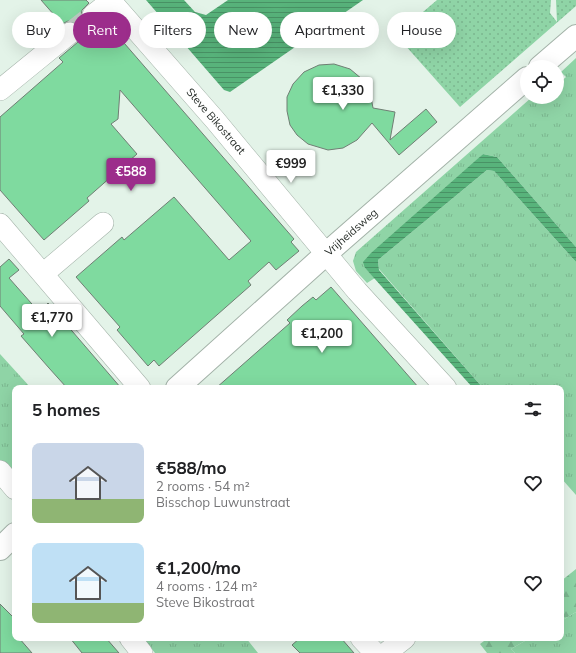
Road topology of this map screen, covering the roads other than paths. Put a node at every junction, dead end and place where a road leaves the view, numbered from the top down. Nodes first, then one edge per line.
1 (110, 0) edge
2 (96, 12) tunnel mouth
3 (70, 33) tunnel mouth
4 (576, 36) edge
5 (548, 60) edge
6 (520, 84) edge
7 (0, 90) edge
8 (103, 223) dead end
9 (0, 224) edge
10 (327, 253) junction
11 (43, 274) junction
12 (137, 385) edge
13 (180, 385) edge
14 (443, 385) edge
15 (0, 471) edge
16 (12, 485) edge
17 (12, 537) edge
18 (0, 549) edge
19 (132, 641) edge
20 (364, 641) edge
21 (401, 641) edge
22 (142, 653) edge
23 (375, 653) edge
24 (386, 653) edge

1 - 2 street
1 - 10 street, Steve Bikostraat
3 - 7 street
4 - 5 street
6 - 10 street, Vrijheidsweg
8 - 11 street
9 - 11 street
10 - 13 street, Vrijheidsweg
10 - 14 street, Steve Bikostraat
11 - 12 street
15 - 16 street
17 - 18 street
19 - 22 street
20 - 23 street
21 - 24 street

